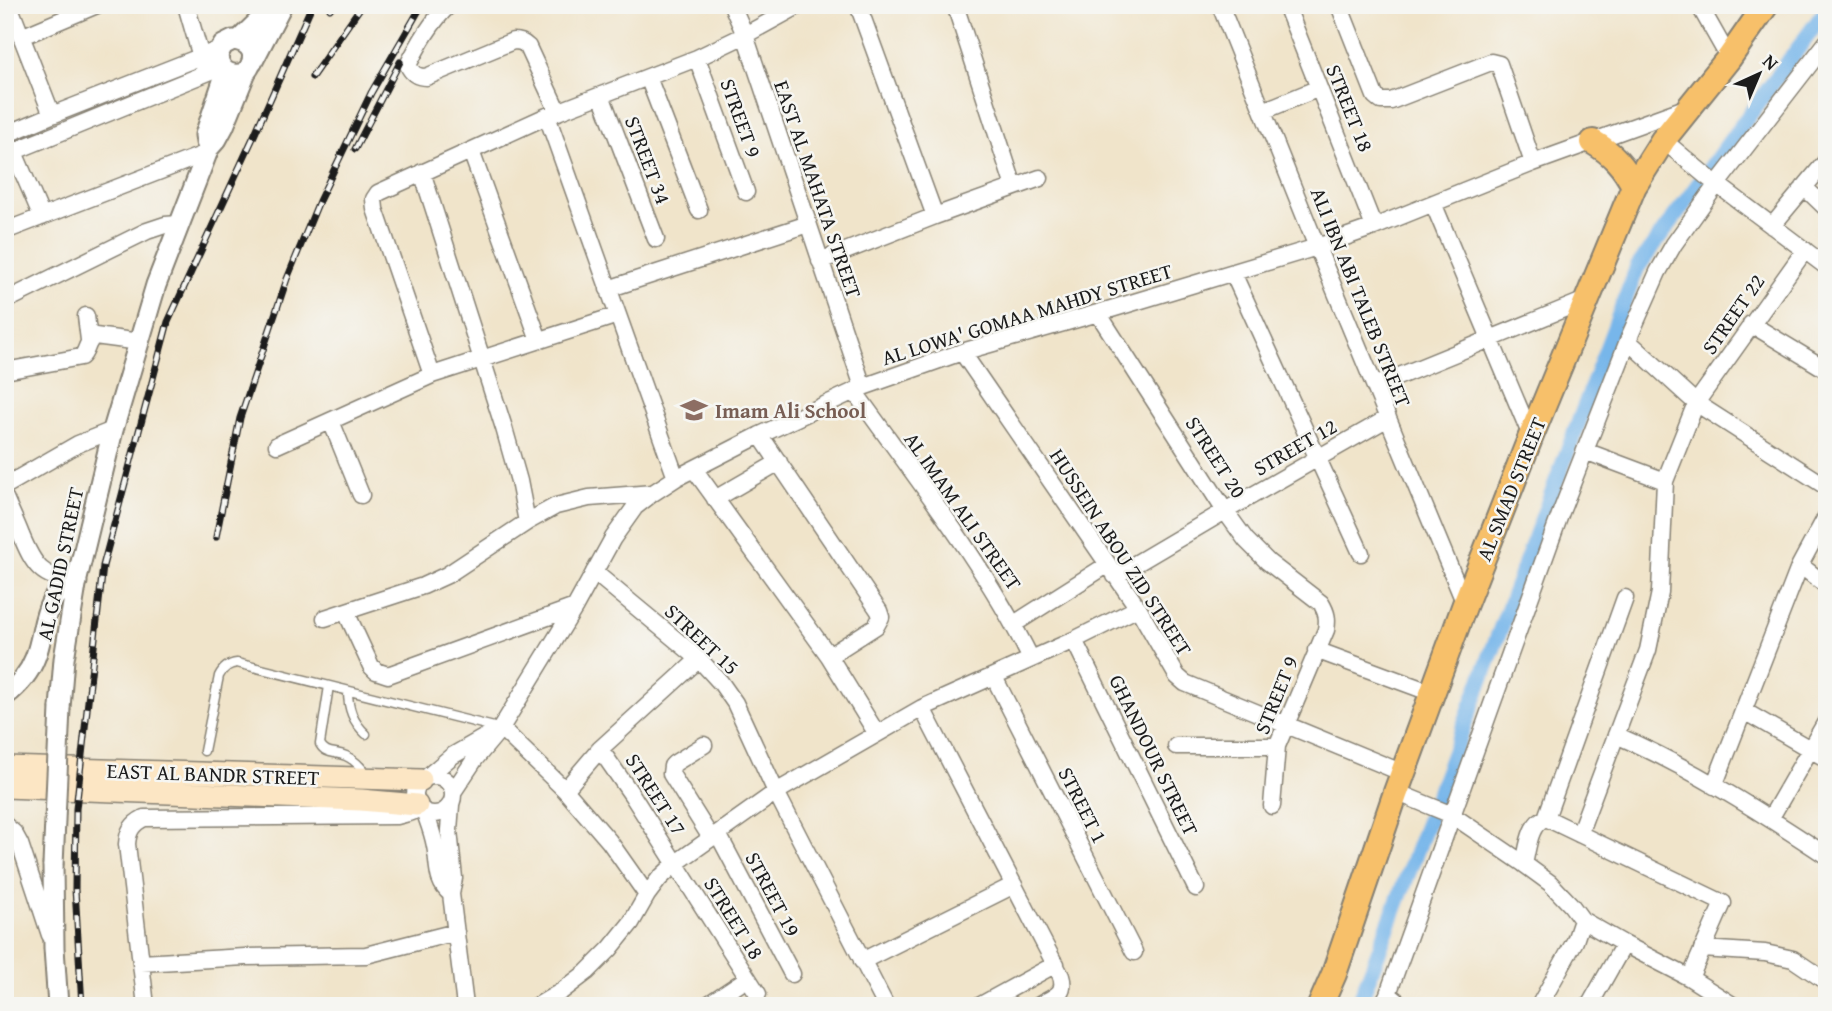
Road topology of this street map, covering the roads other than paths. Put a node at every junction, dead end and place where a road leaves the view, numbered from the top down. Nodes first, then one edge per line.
1 (9, 5) edge
2 (97, 5) edge
3 (186, 5) edge
4 (275, 5) edge
5 (282, 5) edge
6 (449, 5) edge
7 (732, 5) edge
8 (800, 5) edge
9 (858, 5) edge
10 (955, 5) edge
11 (1220, 5) edge
12 (1286, 5) edge
13 (1339, 5) edge
14 (1699, 5) edge
15 (1766, 5) edge
16 (745, 35) junction
17 (21, 37) junction
18 (1827, 42) edge
19 (697, 58) junction
20 (1729, 58) junction
21 (224, 65) junction
22 (648, 77) junction
23 (1320, 88) junction
24 (601, 95) junction
25 (1690, 107) junction
26 (1263, 111) junction
27 (552, 114) junction
28 (52, 115) junction
29 (5, 135) edge
30 (1593, 142) junction
31 (1671, 147) junction
32 (208, 150) junction
33 (471, 151) junction
34 (10, 154) edge
35 (1827, 160) edge
36 (1533, 163) junction
37 (422, 172) junction
38 (1040, 178) dead end
39 (1711, 180) junction
40 (1634, 186) junction
41 (1014, 187) junction
42 (1804, 187) junction
43 (746, 192) dead end
44 (1433, 204) junction
45 (1827, 209) edge
46 (699, 211) dead end
47 (935, 216) junction
48 (42, 217) junction
49 (179, 224) junction
50 (808, 224) junction
51 (1772, 226) junction
52 (1374, 227) junction
53 (5, 231) edge
54 (656, 239) dead end
55 (1317, 247) junction
56 (1805, 250) junction
57 (820, 261) junction
58 (1827, 267) edge
59 (1233, 273) junction
60 (608, 289) junction
61 (1588, 299) junction
62 (5, 301) edge
63 (1098, 313) junction
64 (618, 315) junction
65 (86, 316) dead end
66 (1751, 324) junction
67 (89, 340) junction
68 (539, 340) junction
69 (1489, 340) junction
70 (1628, 341) junction
71 (140, 342) junction
72 (962, 352) junction
73 (481, 358) junction
74 (1827, 370) edge
75 (5, 371) edge
76 (432, 375) junction
77 (1375, 386) junction
78 (859, 389) junction
79 (1696, 403) junction
80 (1388, 418) junction
81 (331, 421) junction
82 (113, 430) junction
83 (760, 435) junction
84 (1531, 436) junction
85 (277, 445) dead end
86 (1585, 451) junction
87 (1318, 458) junction
88 (779, 462) junction
89 (694, 469) junction
90 (677, 478) junction
91 (1665, 481) junction
92 (5, 486) edge
93 (1827, 488) edge
94 (653, 493) junction
95 (361, 495) dead end
96 (5, 498) edge
97 (715, 499) junction
98 (1225, 511) junction
99 (1827, 515) edge
100 (527, 522) junction
101 (1362, 553) dead end
102 (1800, 565) junction
103 (1111, 571) junction
104 (594, 572) junction
105 (77, 580) junction
106 (1827, 586) edge
107 (1625, 598) dead end
108 (1321, 603) joint
109 (1465, 604) junction
110 (575, 607) junction
111 (1138, 608) junction
112 (346, 611) junction
113 (325, 618) dead end
114 (1014, 624) junction
115 (1074, 640) junction
116 (1317, 650) junction
117 (829, 656) junction
118 (699, 659) junction
119 (1031, 659) junction
120 (994, 677) junction
121 (329, 686) junction
122 (348, 691) junction
123 (1432, 693) junction
124 (5, 696) edge
125 (922, 708) junction
126 (1744, 710) junction
127 (1827, 720) edge
128 (1286, 724) junction
129 (501, 729) junction
130 (366, 734) dead end
131 (877, 734) junction
132 (1616, 735) junction
133 (704, 745) dead end
134 (1176, 746) dead end
135 (1277, 746) junction
136 (600, 748) junction
137 (1811, 749) junction
138 (204, 751) dead end
139 (1827, 759) edge
140 (5, 767) edge
141 (369, 779) junction
142 (424, 779) junction
143 (1714, 786) junction
144 (5, 787) edge
145 (1405, 788) junction
146 (565, 790) junction
147 (776, 792) junction
148 (452, 799) junction
149 (1272, 806) dead end
150 (420, 809) junction
151 (1446, 813) junction
152 (1546, 818) junction
153 (1770, 818) junction
154 (5, 825) edge
155 (1579, 834) junction
156 (715, 836) junction
157 (1827, 856) edge
158 (676, 863) junction
159 (1524, 864) junction
160 (1014, 885) junction
161 (1196, 888) dead end
162 (451, 894) junction
163 (647, 895) junction
164 (1582, 920) junction
165 (456, 932) junction
166 (1623, 944) junction
167 (54, 948) junction
168 (1702, 949) junction
169 (1134, 952) dead end
170 (862, 961) junction
171 (141, 963) junction
172 (1056, 964) junction
173 (792, 974) dead end
174 (748, 978) junction
175 (1690, 978) junction
176 (1827, 982) edge
177 (758, 994) dead end
178 (1385, 1000) edge
179 (58, 1006) edge
180 (146, 1006) edge
181 (465, 1006) edge
182 (537, 1006) edge
183 (706, 1006) edge
184 (886, 1006) edge
185 (979, 1006) edge
186 (1038, 1006) edge
187 (1320, 1006) edge
188 (1403, 1006) edge
189 (1539, 1006) edge
190 (1589, 1006) edge
191 (1734, 1006) edge

1 - 17 street
2 - 17 street
3 - 21 street
4 - 21 street
5 - 21 street, AL GADID STREET
6 - 27 street
7 - 16 street, EAST AL MAHATA STREET
8 - 16 street
9 - 47 street
10 - 41 street
11 - 26 street, ALI IBN ABI TALEB STREET
12 - 23 street, STREET 18
13 - 36 street
14 - 20 street
15 - 20 highway, AL SMAD STREET
16 - 19 street
16 - 50 street, EAST AL MAHATA STREET
17 - 28 street
18 - 39 street
19 - 22 street
19 - 43 street, STREET 9
20 - 25 highway, AL SMAD STREET
21 - 28 street
21 - 32 street, AL GADID STREET
21 - 34 street
22 - 24 street
22 - 46 street
23 - 26 street
23 - 52 street, STREET 18
24 - 27 street
24 - 54 street, STREET 34
25 - 30 street, AL LOWA' GOMAA MAHDY STREET
25 - 31 highway, AL SMAD STREET
26 - 55 street, ALI IBN ABI TALEB STREET
27 - 33 street
27 - 60 street
28 - 29 street
30 - 36 street, AL LOWA' GOMAA MAHDY STREET
30 - 40 highway
31 - 39 street
31 - 40 highway, AL SMAD STREET
32 - 48 street
32 - 49 street, AL GADID STREET
33 - 37 street
33 - 68 street
34 - 48 street
35 - 42 street
36 - 44 street, AL LOWA' GOMAA MAHDY STREET
37 - 73 street
37 - 76 street
38 - 41 street
39 - 51 street
39 - 70 street
40 - 61 highway, AL SMAD STREET
41 - 47 street
42 - 45 street
42 - 51 street
44 - 52 street, AL LOWA' GOMAA MAHDY STREET
44 - 69 street
47 - 57 street
48 - 53 street
49 - 62 street
49 - 71 street, AL GADID STREET
50 - 57 street, EAST AL MAHATA STREET
50 - 60 street
51 - 56 street
52 - 55 street, AL LOWA' GOMAA MAHDY STREET
55 - 59 street, AL LOWA' GOMAA MAHDY STREET
55 - 77 street, ALI IBN ABI TALEB STREET
56 - 58 street
56 - 66 street, STREET 22
57 - 78 street, EAST AL MAHATA STREET
59 - 63 street, AL LOWA' GOMAA MAHDY STREET
59 - 87 street
60 - 64 street
61 - 69 street
61 - 84 highway, AL SMAD STREET
63 - 72 street, AL LOWA' GOMAA MAHDY STREET
63 - 98 street, STREET 20
64 - 68 street
64 - 90 street
65 - 67 street
66 - 74 street
66 - 79 street, STREET 22
67 - 71 street
67 - 75 street
68 - 73 street
69 - 77 street
69 - 84 street
70 - 79 street
70 - 86 street
71 - 82 street, AL GADID STREET
72 - 78 street, AL LOWA' GOMAA MAHDY STREET
72 - 103 street, HUSSEIN ABOU ZID STREET
73 - 76 street
73 - 100 street
76 - 81 street
77 - 80 street, ALI IBN ABI TALEB STREET
78 - 83 street, AL LOWA' GOMAA MAHDY STREET
78 - 114 street, AL IMAM ALI STREET
79 - 91 street, STREET 22
79 - 93 street
80 - 87 street, STREET 12
80 - 109 street, ALI IBN ABI TALEB STREET
81 - 85 street
81 - 95 street
82 - 92 street
82 - 105 street, AL GADID STREET
83 - 88 street
83 - 89 street, AL LOWA' GOMAA MAHDY STREET
84 - 109 highway, AL SMAD STREET
86 - 91 street
86 - 151 street
87 - 98 street, STREET 12
87 - 101 street
88 - 97 street
88 - 117 street
89 - 90 street, AL LOWA' GOMAA MAHDY STREET
89 - 97 street
90 - 94 street, AL LOWA' GOMAA MAHDY STREET
91 - 132 street, STREET 22
94 - 100 street
94 - 104 street, AL LOWA' GOMAA MAHDY STREET
96 - 105 street
97 - 117 street
98 - 103 street, STREET 12
98 - 108 street, STREET 20
99 - 102 street
100 - 112 street
102 - 106 street
102 - 126 street
103 - 111 street, HUSSEIN ABOU ZID STREET
103 - 114 street, STREET 12
104 - 110 street, AL LOWA' GOMAA MAHDY STREET
104 - 118 street, STREET 15
105 - 124 street
105 - 167 street, AL GADID STREET, bridge
107 - 152 street
108 - 116 street, STREET 9
109 - 123 highway, AL SMAD STREET
110 - 112 street
110 - 129 street, AL LOWA' GOMAA MAHDY STREET
111 - 115 street
111 - 128 street, HUSSEIN ABOU ZID STREET
112 - 113 street
114 - 119 street, AL IMAM ALI STREET
115 - 119 street
115 - 161 street, GHANDOUR STREET
116 - 123 street
116 - 128 street, STREET 9
117 - 131 street
118 - 136 street
118 - 147 street, STREET 15
119 - 120 street
120 - 125 street
120 - 169 street, STREET 1
121 - 122 lane
121 - 138 lane
121 - 141 lane
122 - 129 lane
122 - 130 lane
123 - 145 highway, AL SMAD STREET
125 - 131 street
125 - 160 street
126 - 137 street
126 - 143 street
127 - 137 street
128 - 135 street, STREET 9
128 - 145 street, HUSSEIN ABOU ZID STREET
129 - 142 street
129 - 146 street
129 - 148 street, AL LOWA' GOMAA MAHDY STREET
131 - 147 street
132 - 143 street
132 - 155 street, STREET 22
133 - 156 street
134 - 135 street
135 - 149 street, STREET 9
136 - 146 street
136 - 158 street, STREET 17
137 - 139 street
137 - 153 street
140 - 141 main road, EAST AL BANDR STREET
141 - 142 main road, EAST AL BANDR STREET
142 - 148 street
142 - 150 street
143 - 153 street
144 - 150 main road, EAST AL BANDR STREET
145 - 151 street, HUSSEIN ABOU ZID STREET
145 - 187 highway, AL SMAD STREET
146 - 163 street
147 - 156 street
147 - 170 street, STREET 15
148 - 150 street
148 - 162 street
150 - 162 street
150 - 171 street
151 - 159 street, HUSSEIN ABOU ZID STREET
151 - 178 street
152 - 155 street
152 - 159 street
153 - 157 street
154 - 167 street
155 - 168 street
156 - 158 street
156 - 173 street, STREET 19
158 - 163 street
158 - 174 street, STREET 18
159 - 164 street, HUSSEIN ABOU ZID STREET
160 - 170 street
160 - 172 street
162 - 165 street
163 - 182 street
164 - 166 street, HUSSEIN ABOU ZID STREET
164 - 189 street
165 - 171 street
165 - 181 street
166 - 175 street, HUSSEIN ABOU ZID STREET
166 - 190 street
167 - 179 street, AL GADID STREET
168 - 175 street
168 - 176 street
170 - 184 street, STREET 15
171 - 180 street
172 - 185 street
172 - 186 street
174 - 177 street, STREET 18
174 - 183 street
175 - 191 street, HUSSEIN ABOU ZID STREET
178 - 188 street

